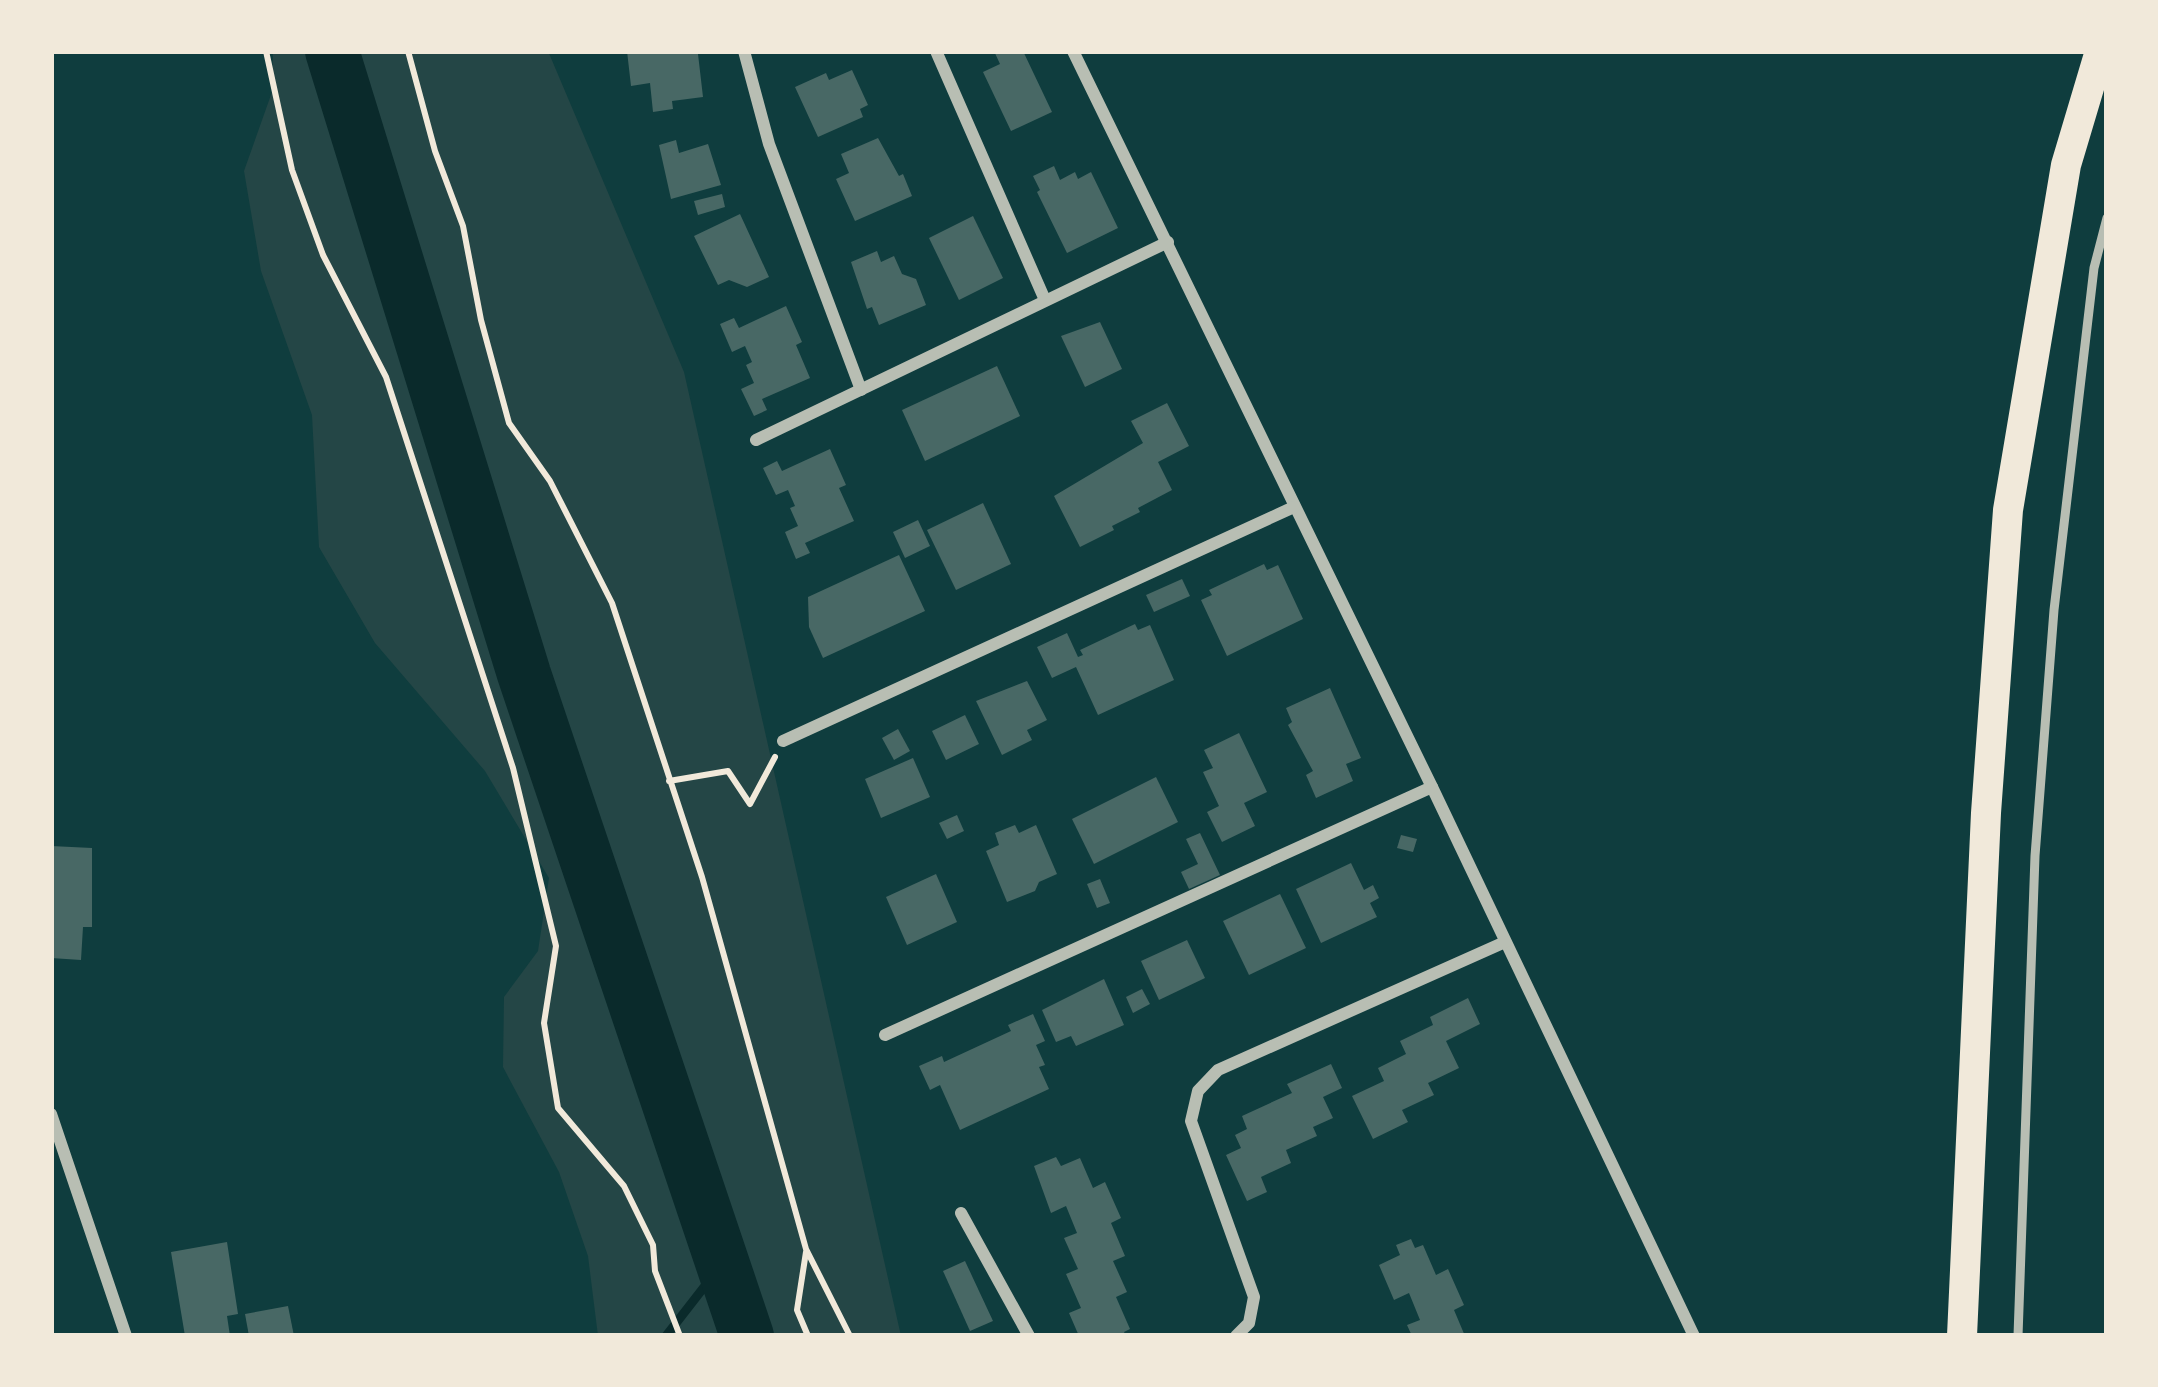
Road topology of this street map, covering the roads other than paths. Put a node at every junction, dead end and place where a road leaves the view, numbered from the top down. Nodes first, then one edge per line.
1 (744, 51) edge
2 (936, 51) edge
3 (1073, 51) edge
4 (2099, 51) edge
5 (2107, 218) edge
6 (1168, 242) junction
7 (1045, 300) junction
8 (862, 390) junction
9 (756, 440) dead end
10 (1294, 507) junction
11 (783, 741) road end
12 (1432, 787) junction
13 (1505, 942) junction
14 (885, 1035) dead end
15 (51, 1114) edge
16 (961, 1213) dead end
17 (126, 1336) edge
18 (1029, 1336) edge
19 (1236, 1336) edge
20 (1694, 1336) edge
21 (1962, 1336) edge
22 (2018, 1336) edge

1 - 8 street
2 - 7 street
3 - 6 street
4 - 21 highway
5 - 22 lane
6 - 7 street
6 - 10 street
7 - 8 street
8 - 9 street
10 - 11 street
10 - 12 street
12 - 13 street
12 - 14 street
13 - 19 street
13 - 20 street
15 - 17 street
16 - 18 street

